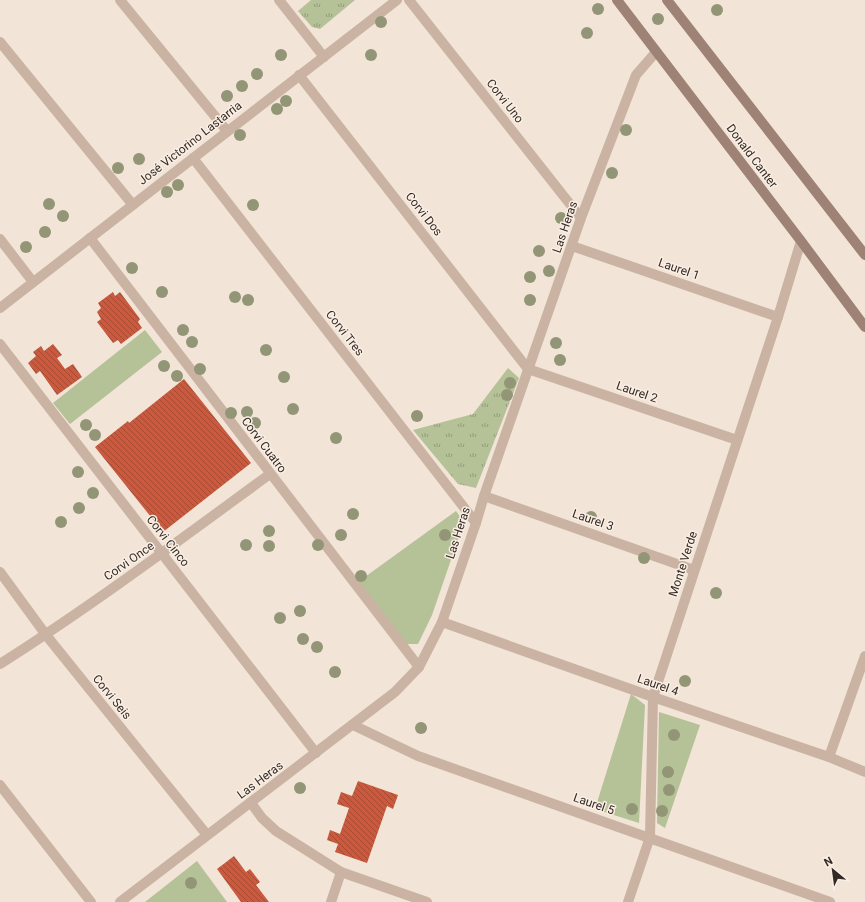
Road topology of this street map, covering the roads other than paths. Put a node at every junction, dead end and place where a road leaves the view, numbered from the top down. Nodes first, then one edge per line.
1 (120, 0) edge
2 (279, 0) edge
3 (397, 0) edge
4 (409, 0) edge
5 (617, 0) edge
6 (667, 0) edge
7 (0, 42) edge
8 (656, 52) junction
9 (324, 56) junction
10 (299, 75) junction
11 (228, 131) junction
12 (193, 158) junction
13 (133, 205) junction
14 (581, 218) junction
15 (0, 238) edge
16 (90, 238) junction
17 (801, 241) junction
18 (572, 246) junction
19 (865, 255) edge
20 (33, 282) junction
21 (0, 308) edge
22 (778, 317) junction
23 (865, 328) edge
24 (0, 344) edge
25 (528, 369) junction
26 (737, 440) junction
27 (270, 474) junction
28 (484, 496) junction
29 (476, 523) junction
30 (162, 554) junction
31 (694, 570) junction
32 (0, 572) edge
33 (442, 622) junction
34 (46, 635) junction
35 (865, 656) edge
36 (0, 664) edge
37 (419, 667) junction
38 (653, 697) junction
39 (353, 725) junction
40 (316, 753) junction
41 (829, 757) junction
42 (865, 772) edge
43 (0, 785) edge
44 (251, 803) junction
45 (207, 835) junction
46 (650, 837) junction
47 (341, 872) junction
48 (90, 902) edge
49 (120, 902) edge
50 (331, 902) edge
51 (427, 902) edge
52 (628, 902) edge
53 (830, 902) edge

1 - 11 street
2 - 9 street
3 - 9 street, José Victorino Lastarria
4 - 14 street, Corvi Uno
5 - 8 main road, Donald Canter
6 - 19 main road
7 - 13 street
8 - 14 street, Las Heras
8 - 17 main road, Donald Canter
9 - 10 street, José Victorino Lastarria
10 - 11 street, José Victorino Lastarria
10 - 25 street, Corvi Dos
11 - 12 street, José Victorino Lastarria
12 - 13 street, José Victorino Lastarria
12 - 29 street, Corvi Tres
13 - 16 street, José Victorino Lastarria
14 - 18 street, Las Heras
15 - 20 street
16 - 20 street, José Victorino Lastarria
16 - 27 street, Corvi Cuatro
17 - 22 street, Monte Verde
17 - 23 main road, Donald Canter
18 - 22 street, Laurel 1
18 - 25 street, Las Heras
20 - 21 street, José Victorino Lastarria
22 - 26 street, Monte Verde
24 - 30 street, Corvi Cinco
25 - 26 street, Laurel 2
25 - 28 street, Las Heras
26 - 31 street, Monte Verde
27 - 30 street, Corvi Once
27 - 37 street, Corvi Cuatro
28 - 29 street, Las Heras
28 - 31 street, Laurel 3
29 - 33 street, Las Heras
30 - 34 street, Corvi Once
30 - 40 street, Corvi Cinco
31 - 38 street, Monte Verde
32 - 34 street, Corvi Seis
33 - 37 street, Las Heras
33 - 38 street, Laurel 4
34 - 36 street, Corvi Once
34 - 45 street, Corvi Seis
35 - 41 street
37 - 39 street, Las Heras
38 - 41 street, Laurel 4
38 - 46 street, Monte Verde
39 - 40 street, Las Heras
39 - 46 street, Laurel 5
40 - 44 street, Las Heras
41 - 42 street, Laurel 4
43 - 48 street
44 - 45 street, Las Heras
44 - 47 street
45 - 49 street, Las Heras
46 - 52 street, Monte Verde
46 - 53 street, Laurel 5
47 - 50 street
47 - 51 street

